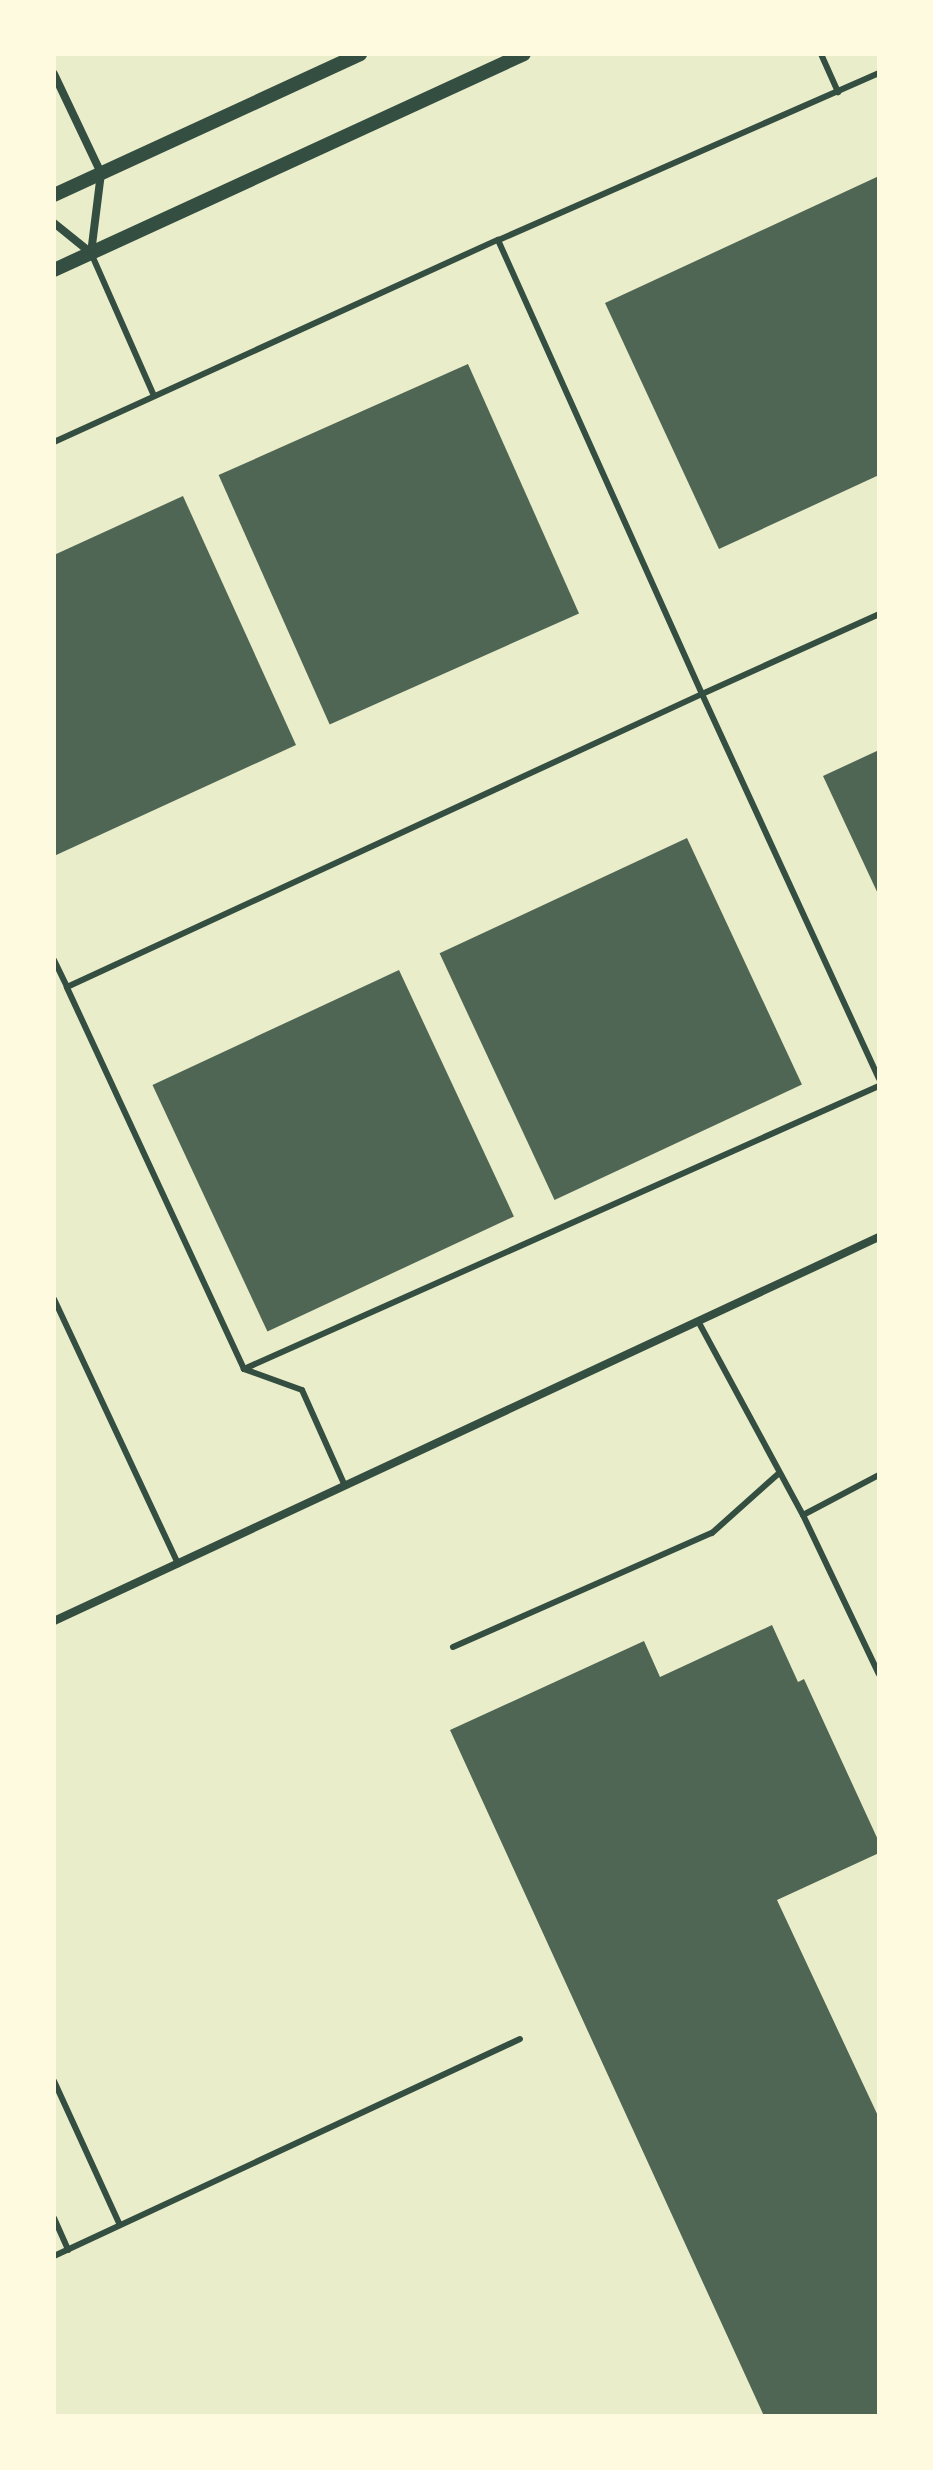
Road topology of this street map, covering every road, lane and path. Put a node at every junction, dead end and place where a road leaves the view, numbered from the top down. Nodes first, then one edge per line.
1 (360, 54) edge
2 (524, 54) edge
3 (821, 54) edge
4 (879, 73) edge
5 (54, 74) edge
6 (838, 92) junction
7 (101, 173) junction
8 (54, 195) edge
9 (54, 223) edge
10 (498, 240) junction
11 (91, 253) junction
12 (54, 270) edge
13 (154, 396) junction
14 (54, 442) edge
15 (879, 614) edge
16 (702, 694) junction
17 (54, 960) edge
18 (67, 987) junction
19 (879, 1078) edge
20 (879, 1086) edge
21 (879, 1237) edge
22 (54, 1299) edge
23 (698, 1321) junction
24 (244, 1369) junction
25 (778, 1474) junction
26 (879, 1475) edge
27 (345, 1486) junction
28 (803, 1515) junction
29 (178, 1564) junction
30 (54, 1621) edge
31 (453, 1647) dead end
32 (879, 1674) edge
33 (520, 2039) dead end
34 (54, 2081) edge
35 (54, 2218) edge
36 (120, 2225) junction
37 (68, 2250) junction
38 (54, 2256) edge

1 - 7 street
2 - 11 street
3 - 6 lane
4 - 6 lane
5 - 7 street
6 - 10 lane
7 - 8 street
7 - 11 street
9 - 11 street
10 - 13 lane
10 - 16 lane
11 - 12 street
11 - 13 lane
13 - 14 lane
15 - 16 lane
16 - 18 lane
16 - 19 lane
17 - 18 lane
18 - 24 lane
20 - 24 lane
21 - 23 street
22 - 29 lane
23 - 25 lane
23 - 27 street
24 - 27 lane
25 - 28 lane
25 - 31 lane
26 - 28 lane
27 - 29 street
28 - 32 lane
29 - 30 street
33 - 36 lane
34 - 36 lane
35 - 37 lane
36 - 37 lane
37 - 38 lane

